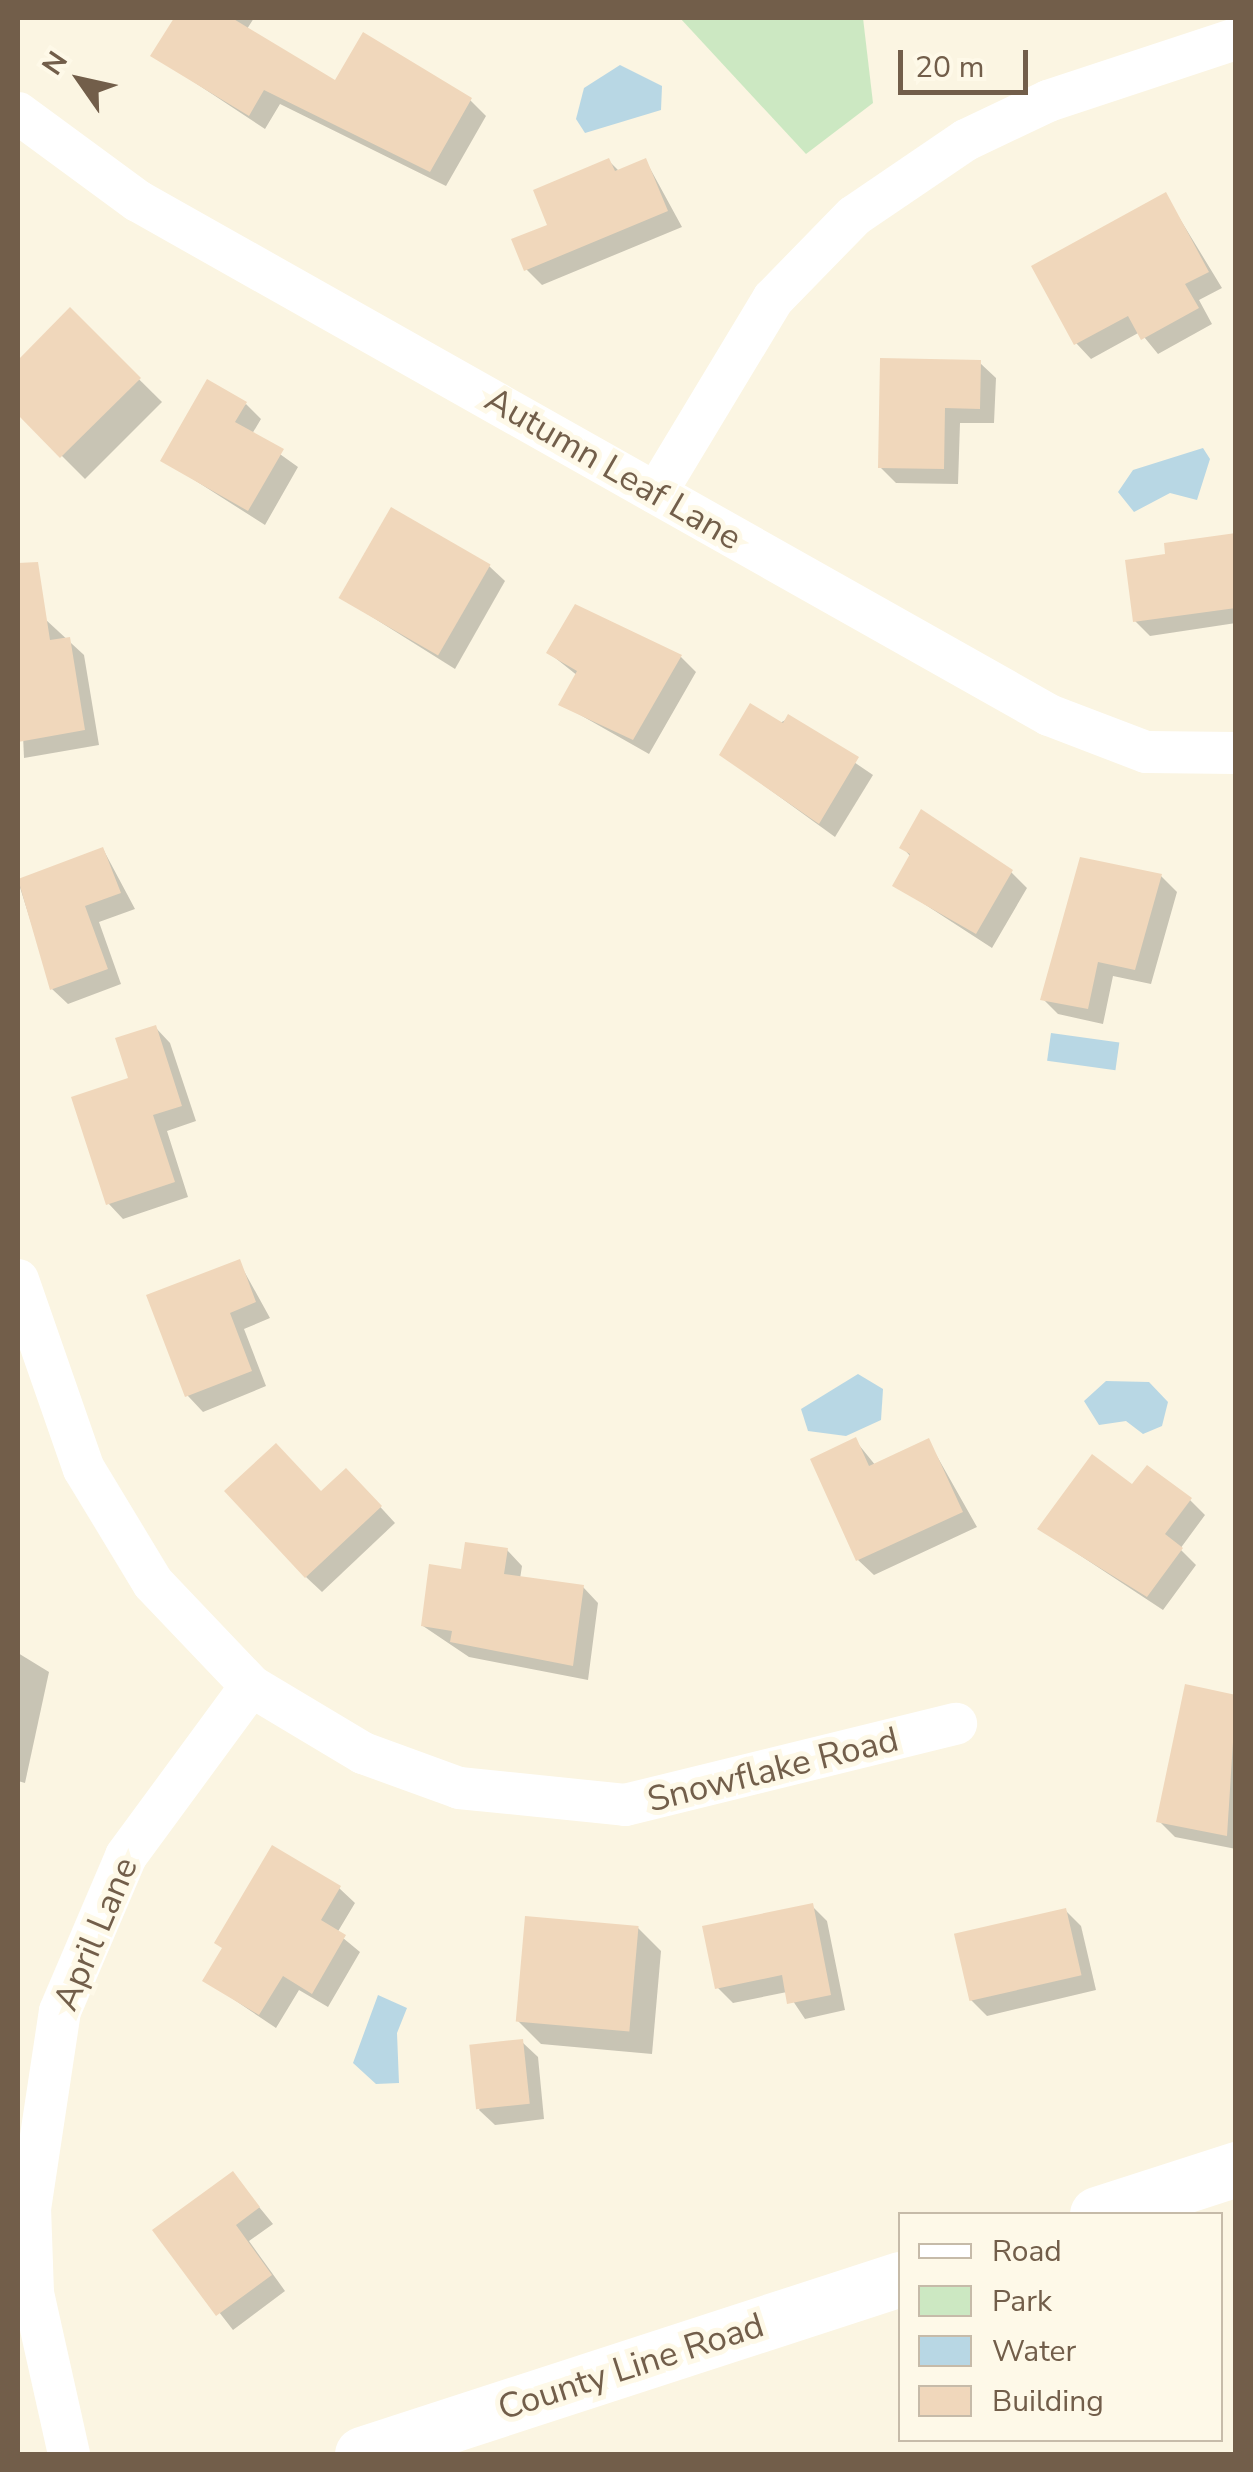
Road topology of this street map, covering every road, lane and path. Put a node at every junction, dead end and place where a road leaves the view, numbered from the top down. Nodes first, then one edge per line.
1 (1236, 39) edge
2 (18, 113) edge
3 (656, 493) junction
4 (1236, 753) edge
5 (18, 1280) edge
6 (251, 1686) junction
7 (956, 1724) dead end
8 (1236, 2169) edge
9 (24, 2209) edge
10 (1103, 2212) edge
11 (898, 2280) edge
12 (69, 2454) edge
13 (362, 2454) edge

1 - 3 street
2 - 3 street, Autumn Leaf Lane
3 - 4 street, Autumn Leaf Lane
5 - 6 street, Snowflake Road
6 - 7 street, Snowflake Road
6 - 9 street, April Lane
8 - 10 main road
9 - 12 street, April Lane
11 - 13 main road, County Line Road

